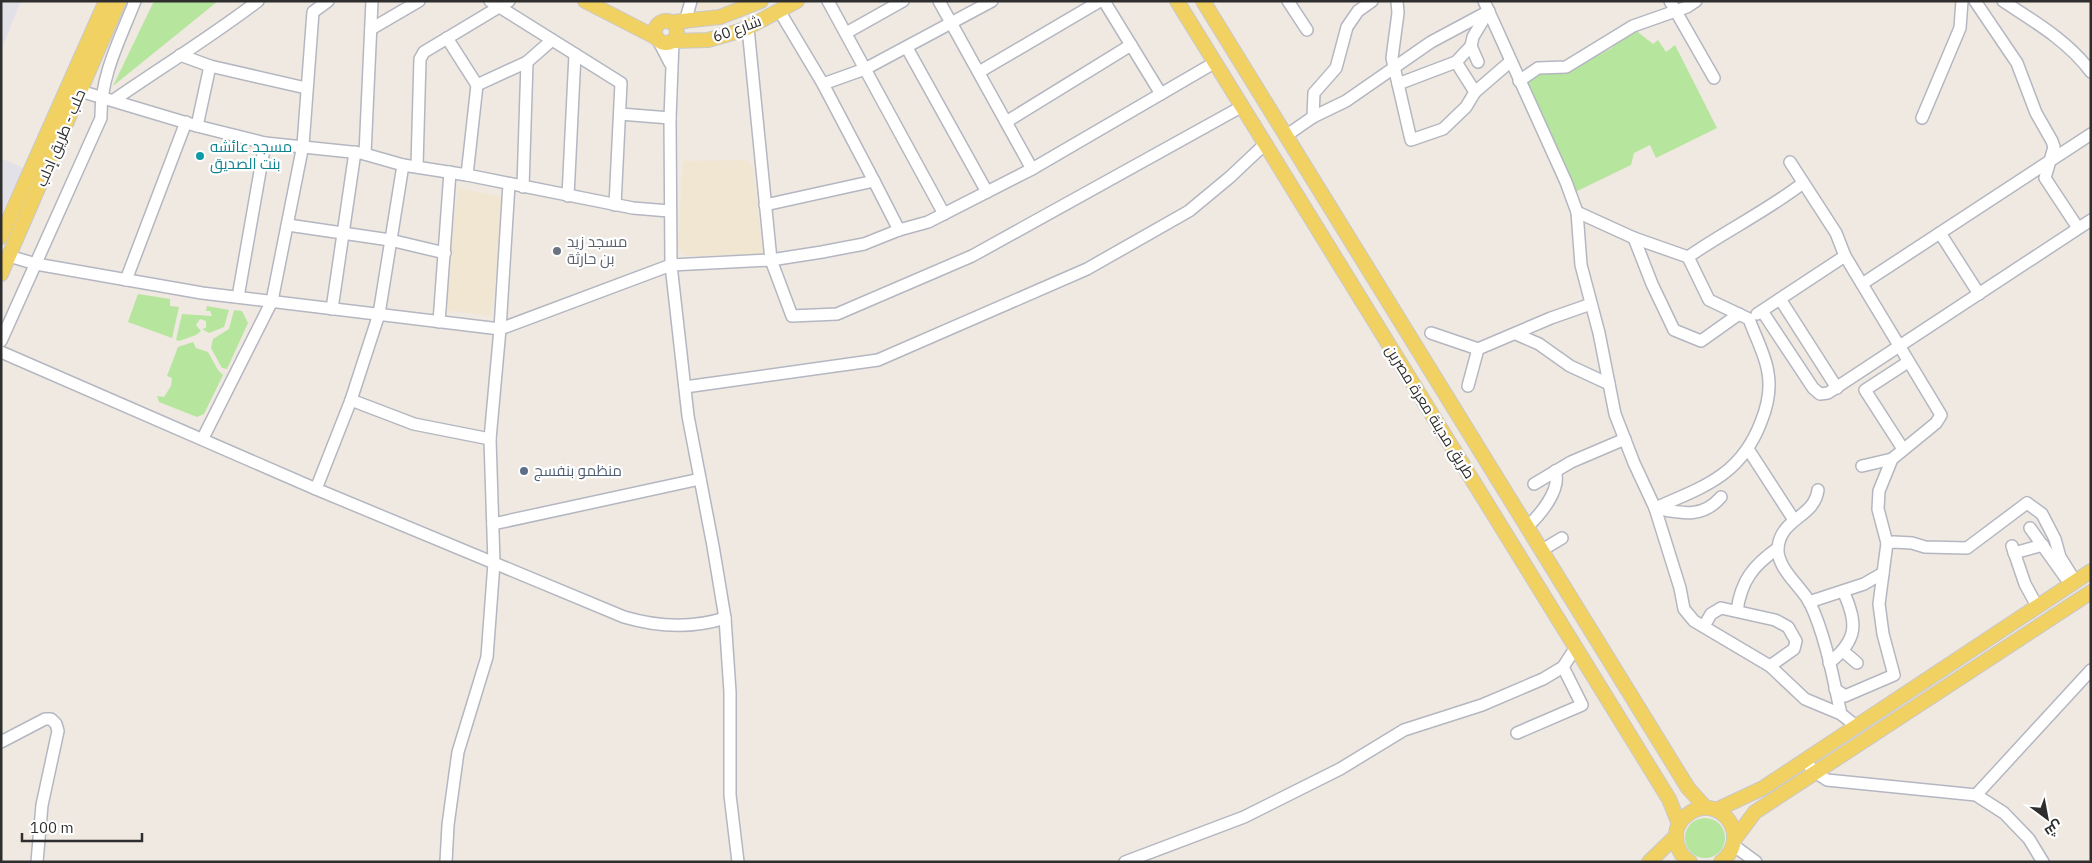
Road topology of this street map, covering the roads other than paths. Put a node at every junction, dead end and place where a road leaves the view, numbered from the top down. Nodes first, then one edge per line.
1 (106, 1) edge
2 (119, 1) edge
3 (135, 1) edge
4 (258, 1) edge
5 (328, 1) edge
6 (372, 1) edge
7 (419, 1) edge
8 (585, 1) edge
9 (604, 1) edge
10 (691, 1) edge
11 (762, 1) edge
12 (798, 1) edge
13 (828, 1) edge
14 (902, 1) edge
15 (939, 1) edge
16 (992, 1) edge
17 (1100, 1) edge
18 (1104, 1) edge
19 (1177, 1) edge
20 (1203, 1) edge
21 (1288, 1) edge
22 (1372, 1) edge
23 (1397, 1) edge
24 (1696, 1) edge
25 (1962, 1) edge
26 (1975, 1) edge
27 (2004, 1) edge
28 (500, 3) edge
29 (1354, 6) edge
30 (1487, 6) edge
31 (1674, 6) edge
32 (780, 12) junction
33 (672, 22) junction
34 (952, 24) junction
35 (1458, 26) junction
36 (748, 28) junction
37 (370, 29) junction
38 (1307, 30) dead end
39 (846, 33) junction
40 (447, 38) junction
41 (657, 38) junction
42 (552, 40) junction
43 (672, 41) junction
44 (1472, 41) junction
45 (1131, 46) junction
46 (907, 48) junction
47 (575, 54) junction
48 (180, 55) junction
49 (1510, 61) junction
50 (527, 62) junction
51 (1456, 62) junction
52 (1478, 62) dead end
53 (1214, 63) junction
54 (671, 65) junction
55 (210, 66) junction
56 (1394, 67) junction
57 (866, 70) junction
58 (978, 72) junction
59 (2091, 72) edge
60 (1714, 78) dead end
61 (1519, 81) junction
62 (823, 84) junction
63 (1398, 84) junction
64 (476, 85) junction
65 (306, 88) junction
66 (80, 91) junction
67 (1475, 92) junction
68 (1161, 94) junction
69 (101, 96) junction
70 (114, 100) junction
71 (1241, 107) junction
72 (620, 114) junction
73 (1313, 117) junction
74 (670, 118) junction
75 (1922, 118) dead end
76 (1006, 122) junction
77 (192, 124) junction
78 (1286, 133) junction
79 (2091, 134) edge
80 (265, 143) junction
81 (1265, 144) junction
82 (303, 145) junction
83 (360, 153) junction
84 (1790, 162) dead end
85 (2048, 162) junction
86 (403, 165) junction
87 (417, 166) junction
88 (1032, 169) junction
89 (450, 172) junction
90 (467, 175) junction
91 (874, 181) junction
92 (1803, 183) junction
93 (509, 184) junction
94 (523, 187) junction
95 (987, 192) junction
96 (568, 196) junction
97 (615, 204) junction
98 (765, 205) junction
99 (669, 211) junction
100 (1576, 212) junction
101 (944, 214) junction
102 (2091, 220) edge
103 (288, 225) junction
104 (2078, 228) junction
105 (899, 230) junction
106 (342, 233) junction
107 (1940, 233) junction
108 (1, 237) edge
109 (1634, 238) junction
110 (390, 240) junction
111 (445, 254) junction
112 (9, 256) junction
113 (1845, 256) junction
114 (1688, 258) junction
115 (770, 260) junction
116 (36, 264) junction
117 (671, 265) junction
118 (1, 274) edge
119 (126, 280) junction
120 (1862, 284) junction
121 (1979, 294) junction
122 (238, 297) junction
123 (1780, 299) junction
124 (272, 301) junction
125 (1591, 304) junction
126 (332, 309) junction
127 (1762, 311) junction
128 (379, 314) junction
129 (1744, 316) junction
130 (439, 322) junction
131 (500, 329) junction
132 (1431, 333) dead end
133 (1516, 334) junction
134 (1, 342) edge
135 (1899, 348) junction
136 (1478, 350) junction
137 (1, 352) edge
138 (1908, 362) junction
139 (1609, 384) junction
140 (1468, 386) dead end
141 (684, 387) junction
142 (1837, 388) junction
143 (351, 400) junction
144 (203, 438) junction
145 (1625, 439) junction
146 (490, 440) junction
147 (1748, 449) junction
148 (1903, 449) junction
149 (1892, 459) junction
150 (1862, 466) dead end
151 (1555, 471) junction
152 (700, 479) junction
153 (1534, 484) dead end
154 (316, 489) junction
155 (1818, 490) dead end
156 (1721, 497) dead end
157 (1655, 508) junction
158 (1794, 520) junction
159 (493, 524) junction
160 (1527, 526) junction
161 (2030, 528) dead end
162 (1562, 538) dead end
163 (1887, 543) junction
164 (2043, 545) junction
165 (1778, 548) junction
166 (1542, 550) junction
167 (494, 563) junction
168 (2091, 571) edge
169 (1883, 573) junction
170 (2072, 583) junction
171 (1843, 591) junction
172 (2091, 592) edge
173 (1810, 602) junction
174 (2037, 606) junction
175 (1737, 611) junction
176 (725, 618) junction
177 (1704, 626) junction
178 (1576, 647) junction
179 (1843, 650) junction
180 (1857, 662) dead end
181 (1829, 663) junction
182 (1770, 666) junction
183 (1563, 667) junction
184 (2091, 670) edge
185 (1835, 689) junction
186 (1841, 714) junction
187 (1856, 726) junction
188 (1517, 733) dead end
189 (1, 742) edge
190 (1805, 761) junction
191 (1815, 772) junction
192 (1976, 795) junction
193 (1711, 809) junction
194 (1677, 830) junction
195 (1734, 850) edge
196 (37, 862) edge
197 (446, 862) edge
198 (738, 862) edge
199 (1125, 862) edge
200 (1649, 862) edge
201 (1690, 862) edge
202 (1721, 862) edge
203 (1756, 862) edge
204 (2043, 862) edge

1 - 108 main road, حلب - طريق إدلب
2 - 66 main road, حلب - طريق إدلب
3 - 69 street
4 - 48 street
5 - 65 street
6 - 37 street
7 - 37 street
8 - 41 main road
9 - 33 main road, شارع 60
10 - 33 street
11 - 33 main road, شارع 60
12 - 32 main road, شارع 60
13 - 39 street
14 - 39 street
15 - 34 street
16 - 34 street
17 - 58 street
18 - 45 street
19 - 53 main road, طريق مدينة معرة مصرين
20 - 78 main road, طريق مدينة معرة مصرين
21 - 38 street
22 - 29 street
23 - 56 street
24 - 31 street
25 - 75 street
26 - 85 street
27 - 59 street
28 - 40 street
28 - 42 street
29 - 73 street
30 - 35 street
30 - 44 street
30 - 49 street
31 - 60 street
31 - 61 street
32 - 36 main road, شارع 60
32 - 62 street
33 - 41 main road
33 - 43 main road
34 - 46 street
34 - 58 street
35 - 44 street
35 - 56 street
36 - 43 main road, شارع 60
36 - 98 street
37 - 83 street
39 - 57 street
40 - 64 street
40 - 87 street
41 - 43 main road
41 - 54 street
42 - 47 street
42 - 50 street
43 - 54 street
44 - 51 street
44 - 52 street
45 - 68 street
45 - 76 street
46 - 57 street
46 - 95 street
47 - 72 street
47 - 96 street
48 - 55 street
48 - 70 street
49 - 61 street
49 - 67 street
50 - 64 street
50 - 94 street
51 - 63 street
51 - 67 street
53 - 68 street
53 - 71 main road, طريق مدينة معرة مصرين
54 - 74 street
55 - 65 street
55 - 77 street
56 - 63 street
56 - 73 street
57 - 62 street
57 - 101 street
58 - 76 street
61 - 100 street
62 - 91 street
63 - 67 street
64 - 90 street
65 - 82 street
66 - 69 street
66 - 112 main road, حلب - طريق إدلب
68 - 88 street
69 - 70 street
69 - 116 street
70 - 77 street
71 - 81 main road, طريق مدينة معرة مصرين
71 - 115 street
72 - 74 street
72 - 97 street
73 - 78 street
74 - 99 street
76 - 88 street
77 - 80 street
77 - 119 street
78 - 81 main road
78 - 160 main road, طريق مدينة معرة مصرين
79 - 85 street
80 - 82 street
80 - 122 street
81 - 141 street
81 - 178 main road, طريق مدينة معرة مصرين
82 - 83 street
82 - 103 street
83 - 86 street
83 - 106 street
84 - 92 street
85 - 104 street
85 - 107 street
86 - 87 street
86 - 110 street
87 - 89 street
88 - 95 street
89 - 90 street
89 - 111 street
90 - 93 street
91 - 98 street
91 - 105 street
92 - 113 street
92 - 114 street
93 - 94 street
93 - 131 street
94 - 96 street
95 - 101 street
96 - 97 street
97 - 99 street
98 - 115 street
99 - 117 street
100 - 109 street
100 - 125 street
101 - 105 street
102 - 104 street
103 - 106 street
103 - 124 street
104 - 121 street
105 - 115 street
106 - 110 street
106 - 126 street
107 - 120 street
107 - 121 street
109 - 114 street
109 - 129 street
110 - 111 street
110 - 128 street
111 - 130 street
112 - 116 street
112 - 118 main road, حلب - طريق إدلب
113 - 120 street
113 - 123 street
114 - 129 street
115 - 117 street
116 - 119 street
116 - 134 street
117 - 131 street
117 - 141 street
119 - 122 street
120 - 135 street
121 - 135 street
122 - 124 street
123 - 127 street
123 - 142 street
124 - 126 street
124 - 144 street
125 - 133 street
125 - 139 street
126 - 128 street
127 - 129 street
127 - 142 street
128 - 130 street
128 - 143 street
129 - 147 street
130 - 131 street
131 - 146 street
132 - 136 street
133 - 136 street
133 - 139 street
135 - 138 street
135 - 142 street
136 - 140 street
137 - 144 street
138 - 148 street
138 - 148 street
139 - 145 street
141 - 152 street
143 - 146 street
143 - 154 street
144 - 154 street
145 - 151 street
145 - 157 street
146 - 159 street
147 - 157 street
147 - 158 street
148 - 149 street
149 - 150 street
149 - 163 street
151 - 153 street
151 - 160 street
152 - 159 street
152 - 176 street
154 - 167 street
155 - 158 street
156 - 157 street
157 - 177 street
158 - 165 street
159 - 167 street
160 - 166 main road, طريق مدينة معرة مصرين
161 - 164 street
162 - 166 street
163 - 169 street
163 - 170 street
164 - 170 street
164 - 174 street
165 - 173 street
165 - 175 street
166 - 193 main road, طريق مدينة معرة مصرين
167 - 176 street
167 - 197 street
168 - 170 main road
169 - 171 street
169 - 185 street
170 - 174 main road
171 - 173 street
171 - 179 street
172 - 191 main road
173 - 181 street
174 - 187 main road
175 - 177 street
175 - 182 street
176 - 198 street
177 - 182 street
178 - 183 street
178 - 194 main road, طريق مدينة معرة مصرين
179 - 180 street
179 - 181 street
181 - 185 street
182 - 186 street
183 - 188 street
183 - 199 street
184 - 192 street
185 - 186 street
186 - 187 street
187 - 190 main road
189 - 196 street
190 - 191 street
190 - 193 main road
191 - 192 street
191 - 195 main road
192 - 204 street
193 - 194 main road
193 - 195 main road, طريق مدينة معرة مصرين
194 - 200 main road
194 - 201 main road, طريق مدينة معرة مصرين
195 - 202 main road
195 - 203 street

